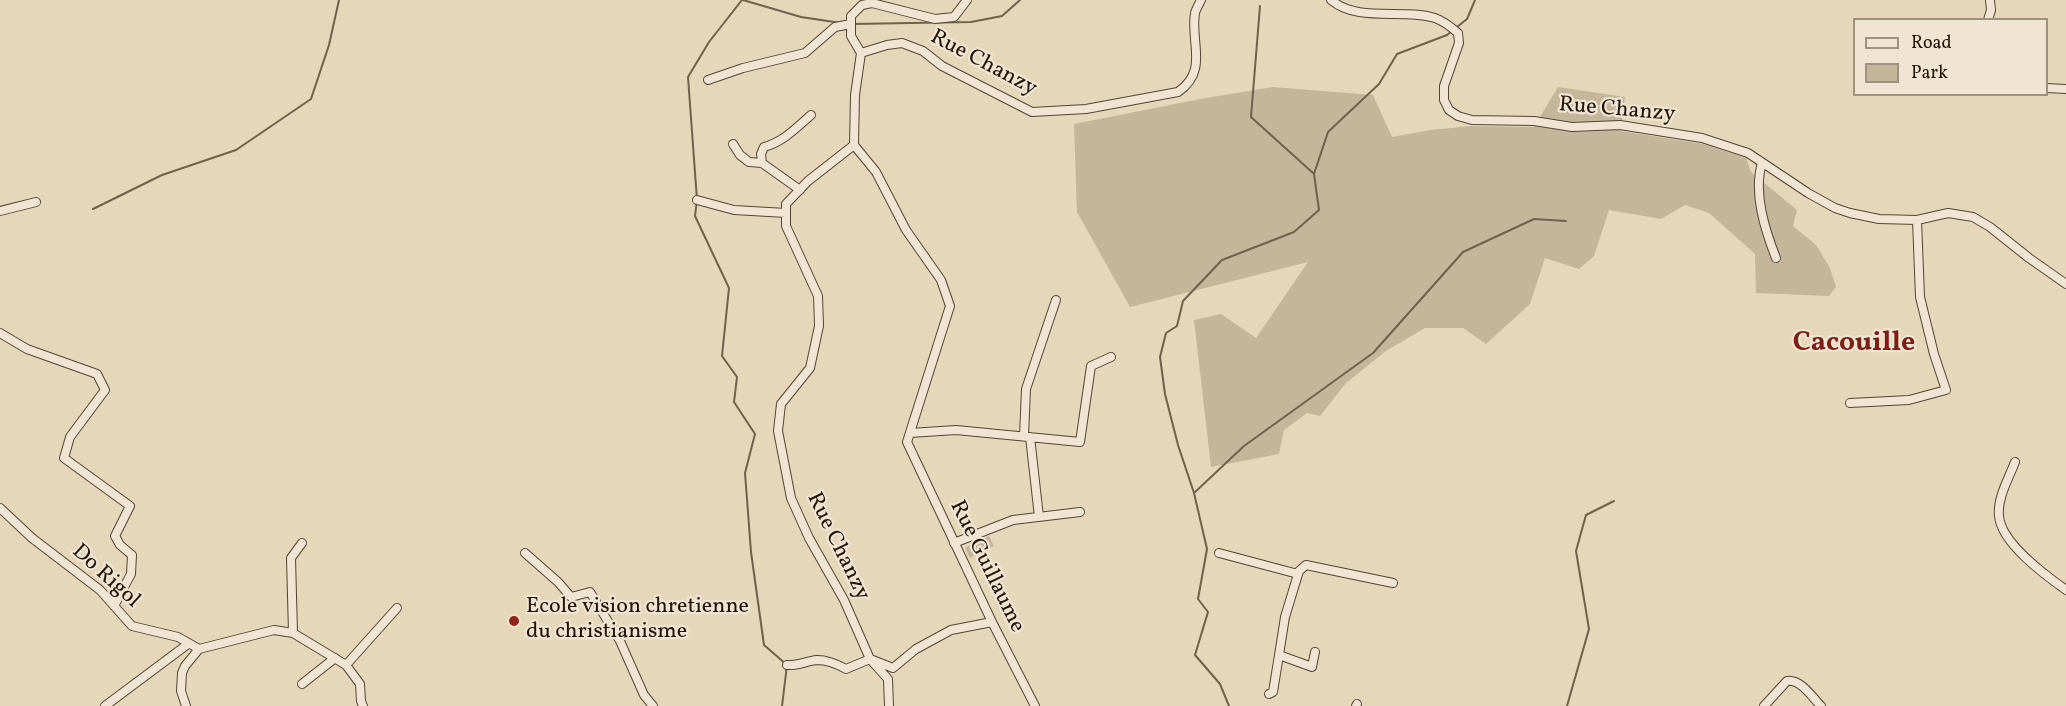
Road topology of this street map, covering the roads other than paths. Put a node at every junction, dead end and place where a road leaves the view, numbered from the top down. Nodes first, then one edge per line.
1 (967, 0) edge
2 (1201, 0) edge
3 (1331, 0) edge
4 (1990, 0) edge
5 (1989, 18) edge
6 (851, 24) junction
7 (861, 53) junction
8 (708, 80) dead end
9 (2048, 88) edge
10 (2066, 89) edge
11 (811, 115) dead end
12 (733, 144) dead end
13 (854, 145) junction
14 (762, 163) junction
15 (1762, 163) junction
16 (800, 190) junction
17 (697, 200) dead end
18 (36, 202) dead end
19 (0, 212) edge
20 (786, 213) junction
21 (1917, 220) junction
22 (1776, 258) dead end
23 (2066, 284) edge
24 (1056, 300) dead end
25 (0, 333) edge
26 (1111, 357) dead end
27 (1850, 403) dead end
28 (910, 433) junction
29 (1027, 436) junction
30 (2015, 462) dead end
31 (0, 508) edge
32 (1080, 512) dead end
33 (1039, 517) junction
34 (302, 543) dead end
35 (954, 543) junction
36 (525, 553) dead end
37 (1219, 553) dead end
38 (1298, 574) junction
39 (1393, 583) dead end
40 (2066, 590) edge
41 (114, 606) junction
42 (397, 608) dead end
43 (992, 622) junction
44 (293, 633) junction
45 (188, 644) junction
46 (199, 649) junction
47 (1315, 652) dead end
48 (1279, 655) junction
49 (335, 658) junction
50 (870, 659) junction
51 (787, 664) dead end
52 (346, 665) junction
53 (302, 684) dead end
54 (1269, 694) dead end
55 (105, 706) edge
56 (186, 706) edge
57 (363, 706) edge
58 (653, 706) edge
59 (889, 706) edge
60 (1035, 706) edge
61 (1764, 706) edge
62 (1821, 706) edge

1 - 6 street
2 - 7 street, Rue Chanzy
3 - 15 street, Rue Chanzy
4 - 5 street
6 - 7 street
6 - 8 street
7 - 13 street
9 - 10 street
11 - 14 street
12 - 14 street
13 - 16 street
13 - 28 street
14 - 16 street
15 - 21 street, Rue Chanzy
15 - 22 street
16 - 20 street
17 - 20 street
18 - 19 street
20 - 50 street, Rue Chanzy
21 - 23 street, Rue Chanzy
21 - 27 street
24 - 29 street
25 - 41 street
26 - 29 street
28 - 29 street
28 - 35 street, Rue Guillaume
29 - 33 street
30 - 40 street
31 - 41 street, Do Rigol
32 - 33 street
33 - 35 street
34 - 44 street
35 - 43 street, Rue Guillaume
36 - 58 street
37 - 38 street
38 - 39 street
38 - 48 street
41 - 45 street, Do Rigol
42 - 52 street
43 - 50 street
43 - 60 street, Rue Guillaume
44 - 46 street
44 - 49 street
45 - 46 street, Do Rigol
45 - 55 street
46 - 56 street
47 - 48 street
48 - 54 street
49 - 52 street
49 - 53 street
50 - 51 street
50 - 59 street, Rue Chanzy
52 - 57 street
61 - 62 street

